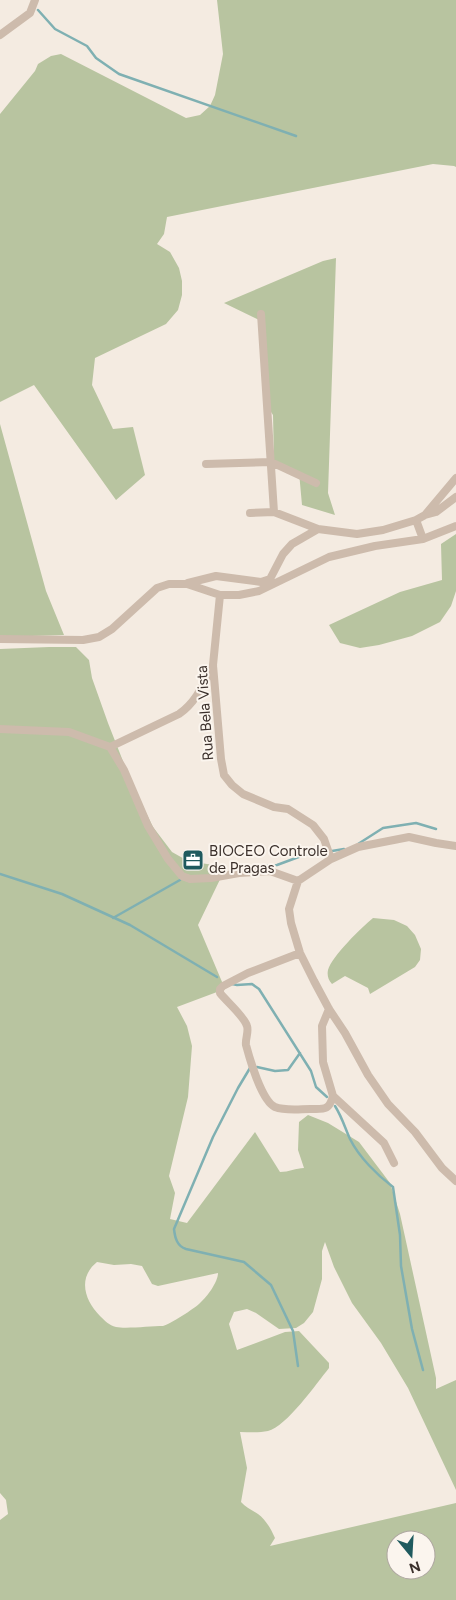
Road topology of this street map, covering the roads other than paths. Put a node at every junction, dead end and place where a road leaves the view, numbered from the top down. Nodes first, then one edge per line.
1 (35, 0) edge
2 (0, 36) edge
3 (261, 314) dead end
4 (271, 462) junction
5 (206, 464) dead end
6 (456, 478) edge
7 (316, 483) dead end
8 (456, 497) edge
9 (274, 512) junction
10 (250, 513) dead end
11 (425, 516) junction
12 (416, 520) junction
13 (456, 526) edge
14 (318, 529) junction
15 (423, 539) junction
16 (187, 584) junction
17 (220, 595) junction
18 (0, 639) edge
19 (213, 665) junction
20 (0, 729) edge
21 (110, 747) junction
22 (456, 846) edge
23 (331, 859) junction
24 (298, 881) junction
25 (300, 953) junction
26 (329, 1009) junction
27 (333, 1096) junction
28 (394, 1163) dead end
29 (456, 1181) edge

1 - 2 street
3 - 4 street
4 - 5 street
4 - 7 street
4 - 9 street
6 - 11 street
8 - 11 street
9 - 10 street
9 - 14 street
11 - 12 street
12 - 14 street
12 - 15 street
13 - 15 street
14 - 16 street
15 - 17 street
16 - 17 street
16 - 18 street
17 - 19 street, Rua Bela Vista
19 - 21 street
19 - 23 street, Rua Bela Vista
20 - 21 street
21 - 24 street
22 - 23 street
23 - 24 street
24 - 25 street
25 - 26 street
25 - 27 street
26 - 27 street
26 - 29 street
27 - 28 street

